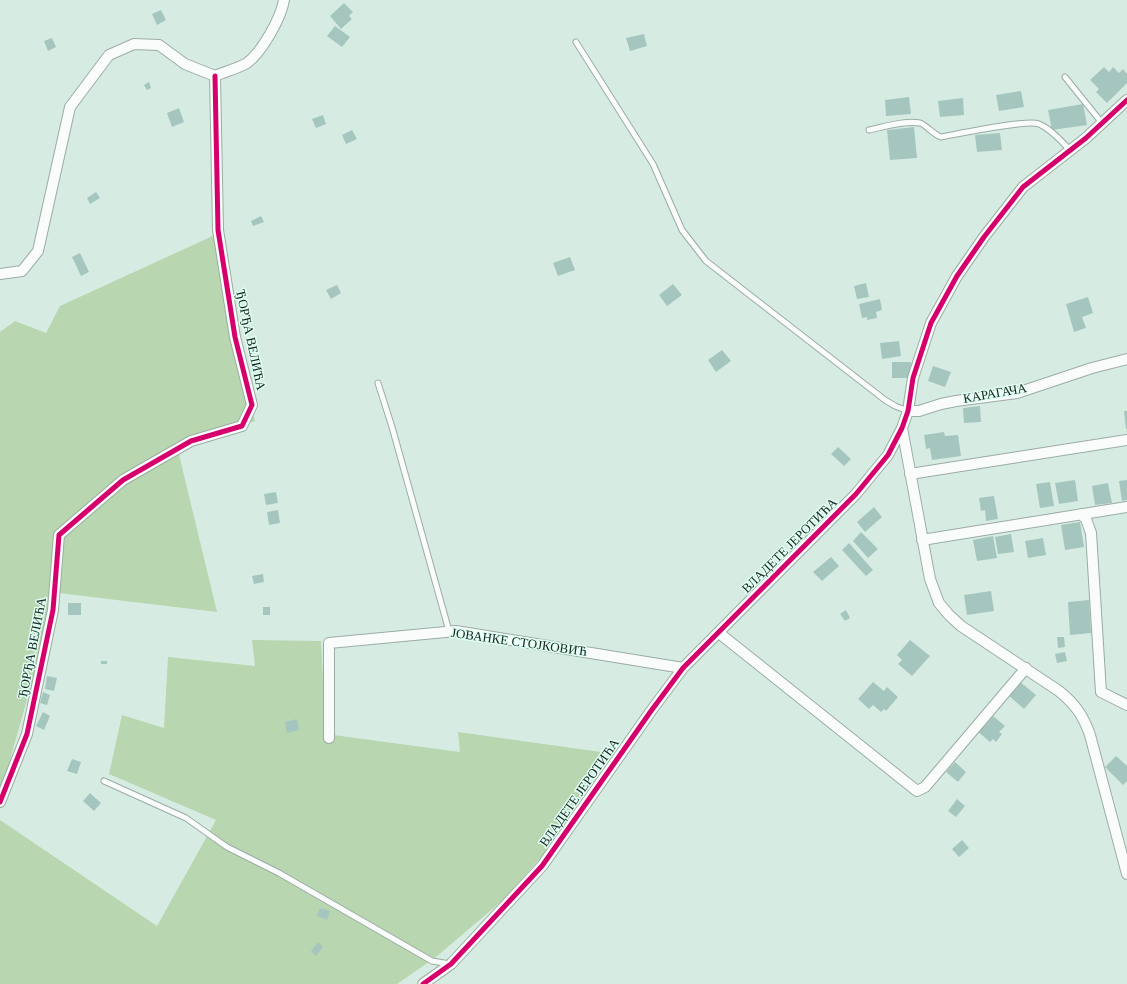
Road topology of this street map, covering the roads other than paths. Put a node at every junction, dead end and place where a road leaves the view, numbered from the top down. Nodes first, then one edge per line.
1 (284, 0) edge
2 (576, 42) dead end
3 (215, 76) junction
4 (1065, 77) dead end
5 (1127, 100) edge
6 (1102, 123) junction
7 (869, 130) dead end
8 (1070, 150) junction
9 (0, 274) edge
10 (1127, 359) edge
11 (378, 383) dead end
12 (908, 411) junction
13 (902, 428) junction
14 (1127, 440) edge
15 (910, 474) junction
16 (1127, 506) edge
17 (1081, 514) junction
18 (922, 540) junction
19 (449, 632) junction
20 (719, 634) junction
21 (683, 668) junction
22 (1026, 668) junction
23 (1127, 705) edge
24 (329, 738) dead end
25 (104, 781) dead end
26 (0, 802) edge
27 (1127, 874) edge
28 (451, 964) junction
29 (423, 984) edge

1 - 3 street
2 - 12 lane
3 - 9 street
3 - 26 street, ЂОРЂА ВЕЛИЋА
4 - 6 lane
5 - 6 street, ВЛАДЕТЕ ЈЕРОТИЋА
6 - 8 street, ВЛАДЕТЕ ЈЕРОТИЋА
7 - 8 lane
8 - 12 street, ВЛАДЕТЕ ЈЕРОТИЋА
10 - 12 street, КАРАГАЧА
11 - 19 lane
12 - 13 street, ВЛАДЕТЕ ЈЕРОТИЋА
13 - 15 street
13 - 20 street, ВЛАДЕТЕ ЈЕРОТИЋА
14 - 15 street
15 - 18 street
16 - 17 street
17 - 18 street
17 - 23 street
18 - 22 street
19 - 21 street, ЈОВАНКЕ СТОЈКОВИЋ
19 - 24 street, ЈОВАНКЕ СТОЈКОВИЋ
20 - 21 street, ВЛАДЕТЕ ЈЕРОТИЋА
20 - 22 street
21 - 28 street, ВЛАДЕТЕ ЈЕРОТИЋА
22 - 27 street
25 - 28 lane
28 - 29 street, ВЛАДЕТЕ ЈЕРОТИЋА

